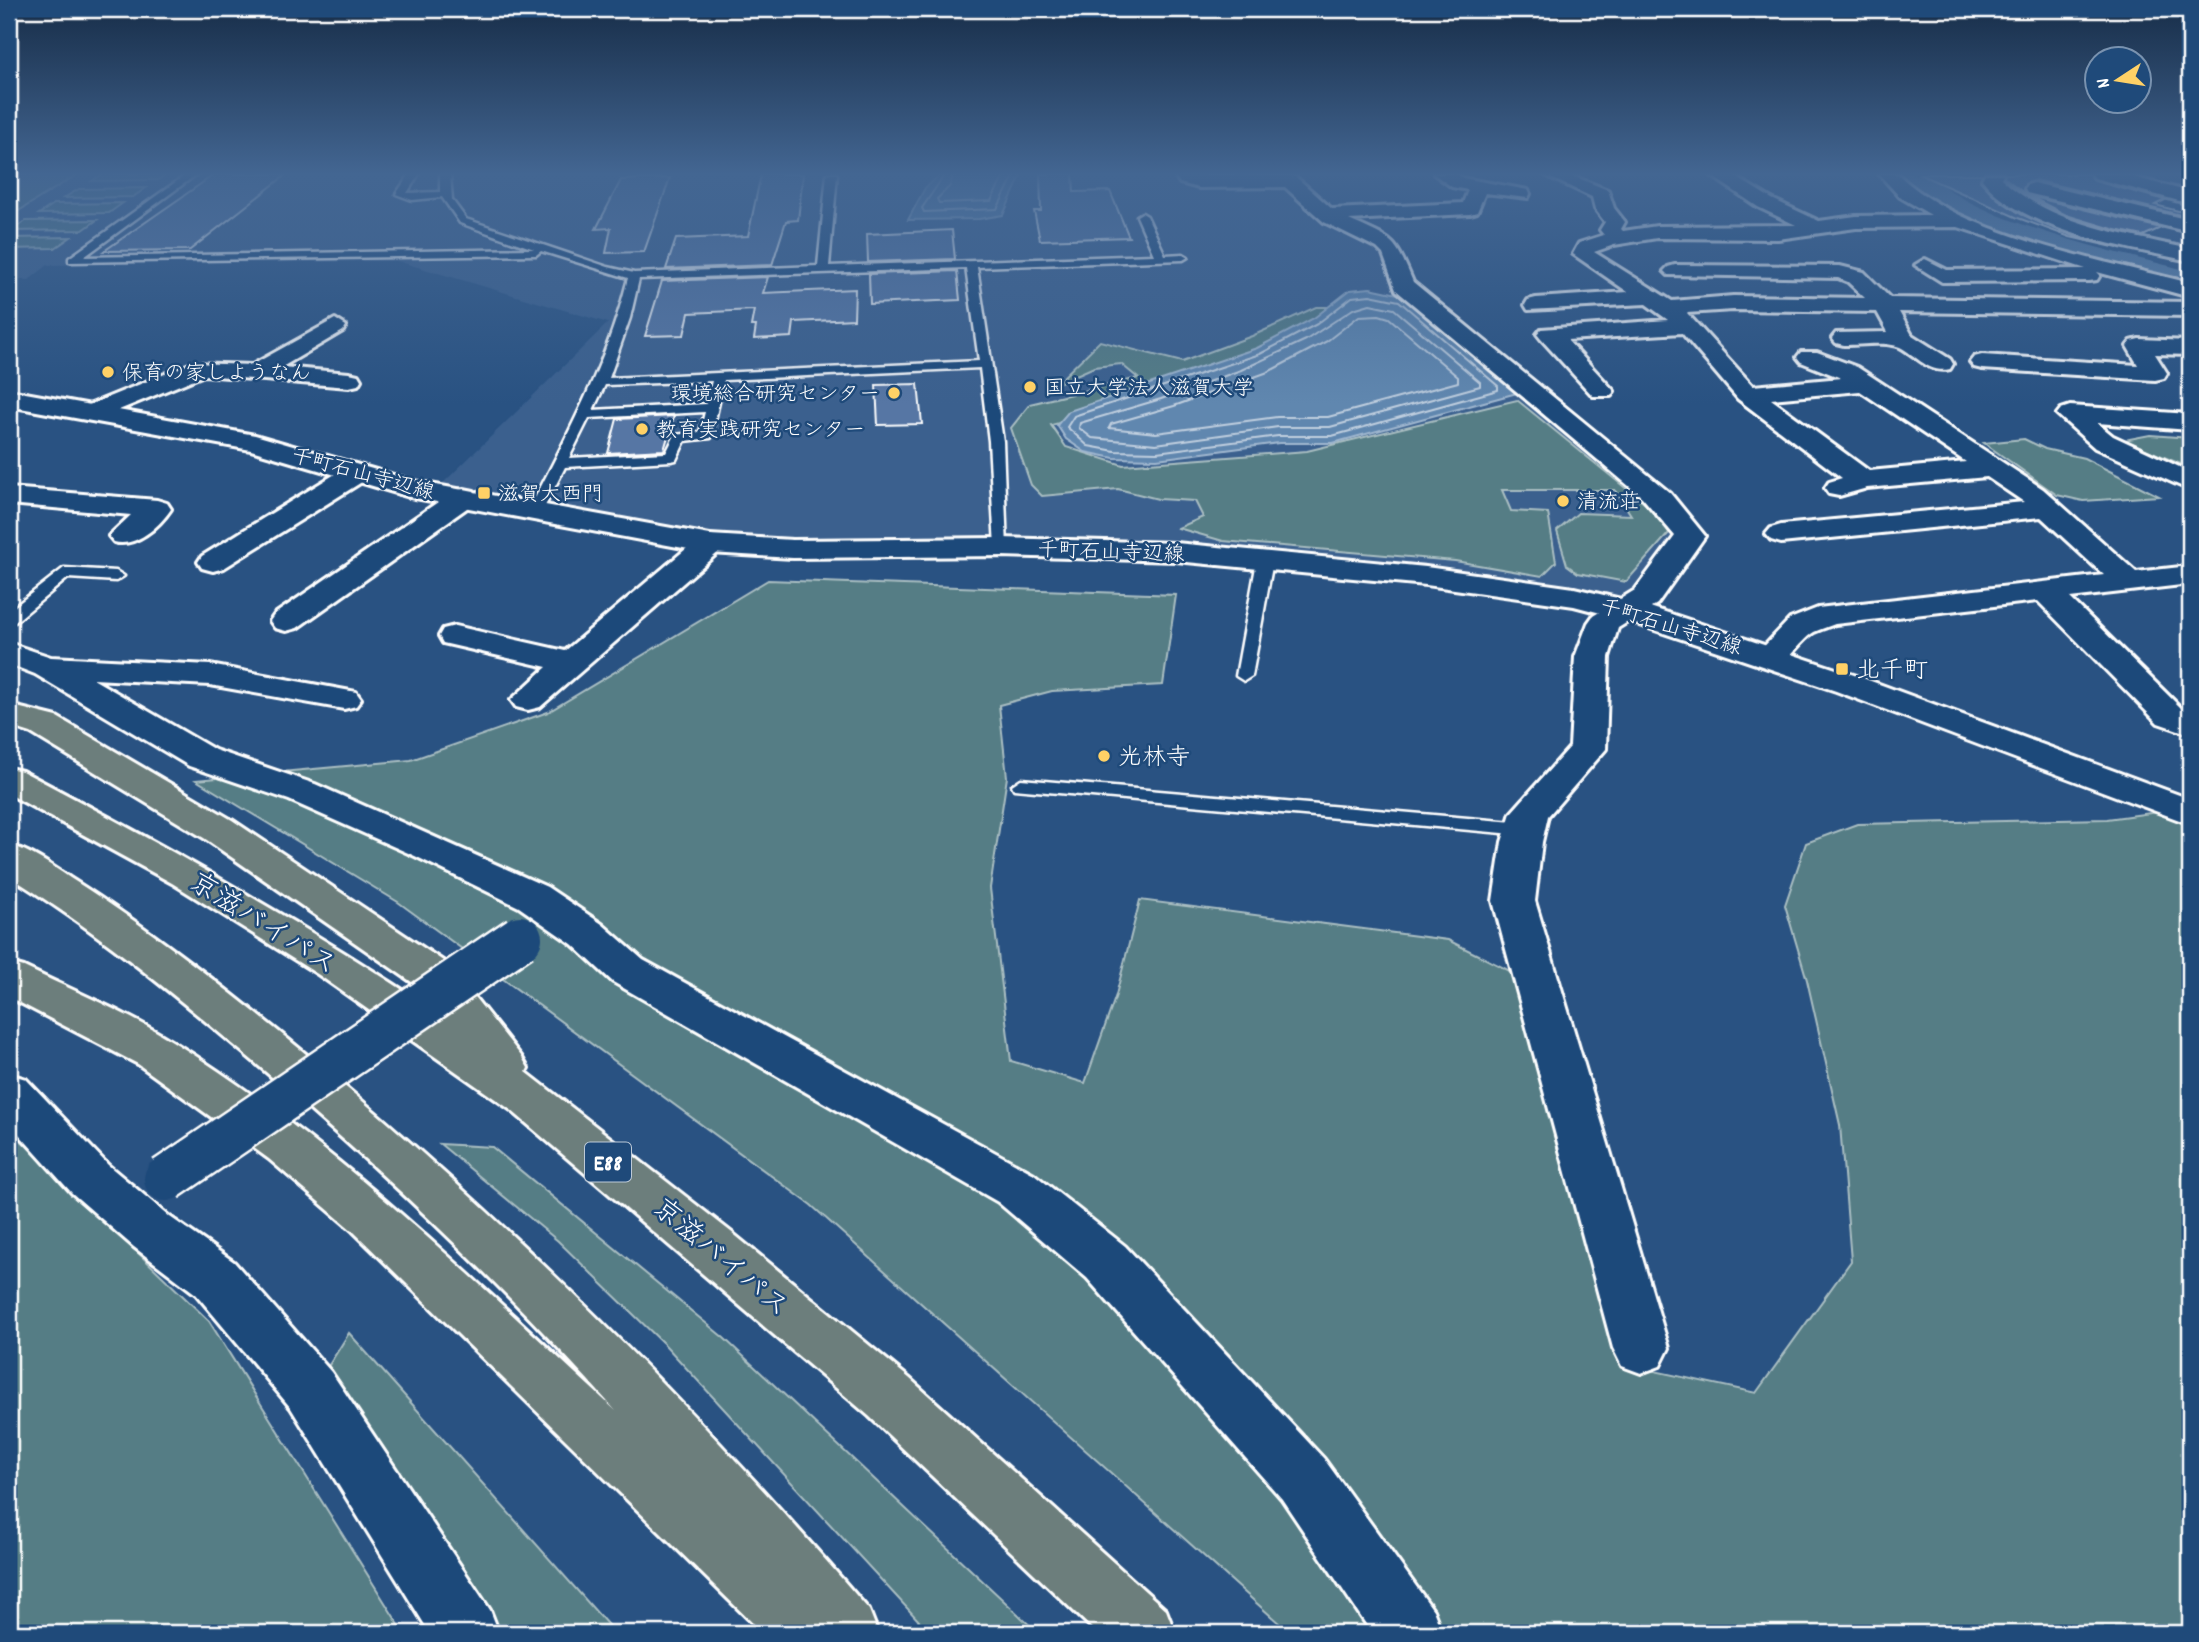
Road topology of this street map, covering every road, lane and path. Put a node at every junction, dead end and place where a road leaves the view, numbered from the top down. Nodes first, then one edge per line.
1 (86, 251) edge
2 (473, 251) edge
3 (547, 251) edge
4 (825, 251) edge
5 (1158, 251) edge
6 (1390, 251) edge
7 (1584, 251) edge
8 (2049, 251) edge
9 (2172, 251) edge
10 (551, 252) junction
11 (464, 254) junction
12 (2190, 255) edge
13 (1182, 257) dead end
14 (1161, 258) junction
15 (971, 265) junction
16 (1924, 265) dead end
17 (823, 271) junction
18 (1675, 271) dead end
19 (2133, 275) junction
20 (634, 276) junction
21 (2190, 290) edge
22 (1659, 303) junction
23 (1536, 305) dead end
24 (1885, 306) junction
25 (2190, 309) edge
26 (335, 326) dead end
27 (1688, 326) junction
28 (1844, 338) dead end
29 (1903, 339) junction
30 (2015, 344) dead end
31 (2190, 348) edge
32 (1809, 357) dead end
33 (1982, 362) dead end
34 (987, 364) junction
35 (1941, 364) dead end
36 (2047, 366) junction
37 (257, 372) junction
38 (719, 376) junction
39 (349, 380) dead end
40 (601, 382) junction
41 (1866, 383) junction
42 (1602, 391) dead end
43 (1747, 394) junction
44 (9, 398) edge
45 (712, 408) junction
46 (93, 412) junction
47 (585, 414) junction
48 (2190, 422) edge
49 (559, 463) junction
50 (1992, 468) junction
51 (355, 474) junction
52 (1863, 480) junction
53 (2190, 482) edge
54 (1832, 490) dead end
55 (9, 496) edge
56 (464, 497) junction
57 (2047, 508) junction
58 (536, 510) junction
59 (1781, 534) dead end
60 (124, 536) dead end
61 (710, 544) junction
62 (1002, 547) junction
63 (1265, 561) junction
64 (213, 562) dead end
65 (2190, 575) edge
66 (116, 576) dead end
67 (2129, 582) junction
68 (2045, 591) junction
69 (1628, 610) junction
70 (9, 620) edge
71 (286, 621) dead end
72 (455, 636) dead end
73 (1772, 657) junction
74 (28, 660) edge
75 (571, 662) junction
76 (1244, 676) dead end
77 (9, 699) edge
78 (344, 699) dead end
79 (528, 700) dead end
80 (27, 720) edge
81 (2190, 723) edge
82 (9, 779) edge
83 (1021, 785) dead end
84 (2190, 811) edge
85 (1525, 829) junction
86 (9, 858) edge
87 (538, 926) junction
88 (9, 978) edge
89 (9, 1092) edge
90 (528, 1097) junction
91 (145, 1194) junction
92 (1641, 1348) dead end
93 (467, 1633) edge
94 (808, 1633) edge
95 (846, 1633) edge
96 (1143, 1633) edge
97 (1410, 1633) edge

1 - 11 lane
2 - 11 lane
3 - 10 lane
4 - 17 lane
5 - 14 lane
6 - 69 street
7 - 22 street
8 - 19 street
9 - 12 street
10 - 11 lane
10 - 20 lane
13 - 14 lane
14 - 15 lane
15 - 17 lane
15 - 34 lane
16 - 19 street
17 - 20 lane
18 - 24 street
19 - 21 street
20 - 40 lane
22 - 23 street
22 - 24 street
22 - 27 street
24 - 25 street
24 - 29 street
26 - 37 street
27 - 42 street
27 - 43 street
28 - 29 street
29 - 35 street
30 - 36 street
31 - 36 street
32 - 41 street
33 - 36 street
34 - 38 lane
34 - 62 lane
37 - 39 street
37 - 46 street
38 - 40 lane
38 - 45 lane
40 - 47 lane
41 - 43 street
41 - 50 street
43 - 52 street
44 - 46 street, 千町石山寺辺線
45 - 47 lane
45 - 49 lane
46 - 51 street, 千町石山寺辺線
47 - 49 lane
48 - 53 street
49 - 58 lane
50 - 52 street
50 - 57 street
51 - 56 street, 千町石山寺辺線
51 - 64 street
52 - 54 street
55 - 60 street
56 - 58 street, 千町石山寺辺線
56 - 71 street
57 - 59 street
57 - 67 street
58 - 61 street, 千町石山寺辺線
61 - 62 street, 千町石山寺辺線
61 - 75 street
62 - 63 street, 千町石山寺辺線
63 - 69 street, 千町石山寺辺線
63 - 76 lane
65 - 67 street
66 - 70 lane
67 - 68 street
68 - 73 street
68 - 81 street
69 - 73 street, 千町石山寺辺線
69 - 85 street
72 - 75 street
73 - 84 street, 千町石山寺辺線
74 - 78 street
74 - 87 street
75 - 79 street
77 - 80 highway
80 - 90 highway
82 - 90 highway, 京滋バイパス / E88
83 - 85 lane
85 - 92 street
86 - 95 highway
87 - 91 street, bridge
87 - 97 street
88 - 94 highway
89 - 91 street
90 - 96 highway, 京滋バイパス / E88
91 - 93 street

